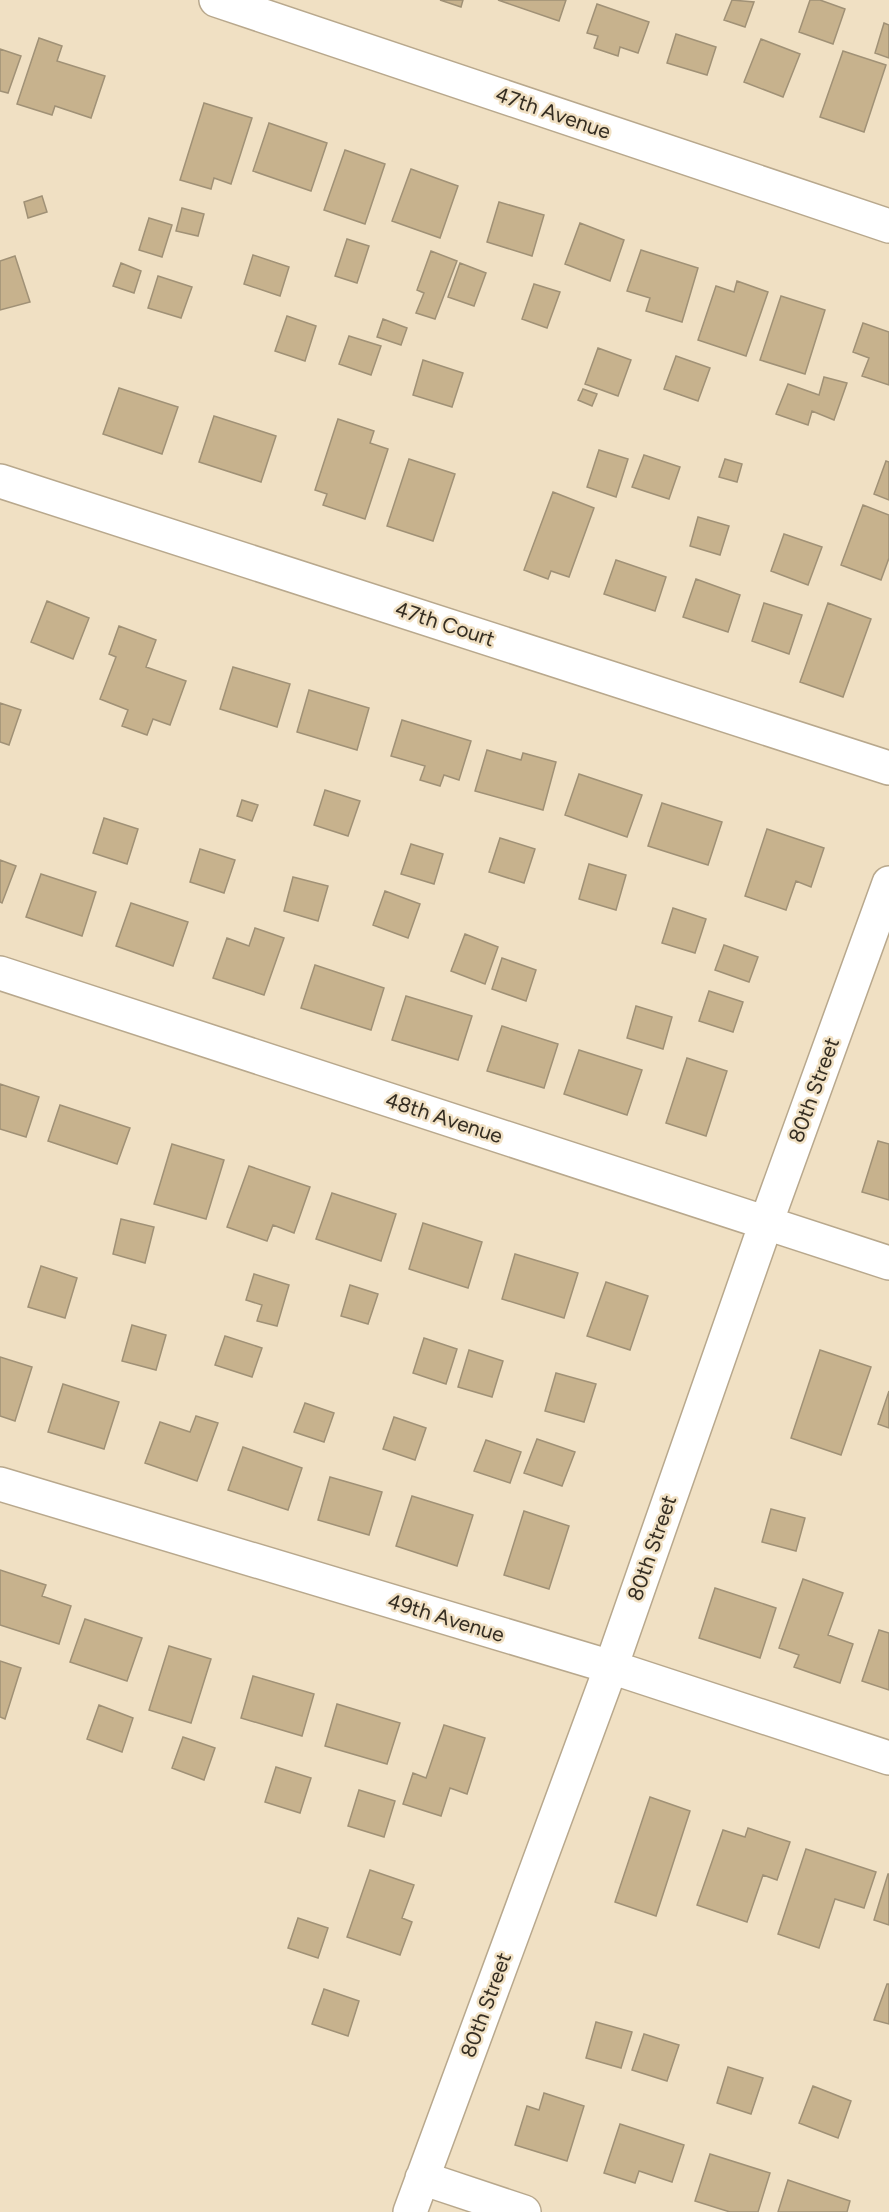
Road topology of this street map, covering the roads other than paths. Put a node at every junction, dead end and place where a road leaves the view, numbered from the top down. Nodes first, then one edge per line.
1 (216, 0) edge
2 (889, 226) edge
3 (0, 481) edge
4 (889, 768) edge
5 (889, 883) edge
6 (0, 973) edge
7 (766, 1223) junction
8 (889, 1263) edge
9 (0, 1484) edge
10 (611, 1667) junction
11 (889, 1758) edge
12 (422, 2178) junction
13 (410, 2212) edge
14 (524, 2212) edge

1 - 2 street, 47th Avenue
3 - 4 street, 47th Court
5 - 7 street, 80th Street
6 - 7 street, 48th Avenue
7 - 8 street, 48th Avenue
7 - 10 street, 80th Street
9 - 10 street, 49th Avenue
10 - 11 street, 49th Avenue
10 - 12 street, 80th Street
12 - 13 street, 80th Street
12 - 14 street

